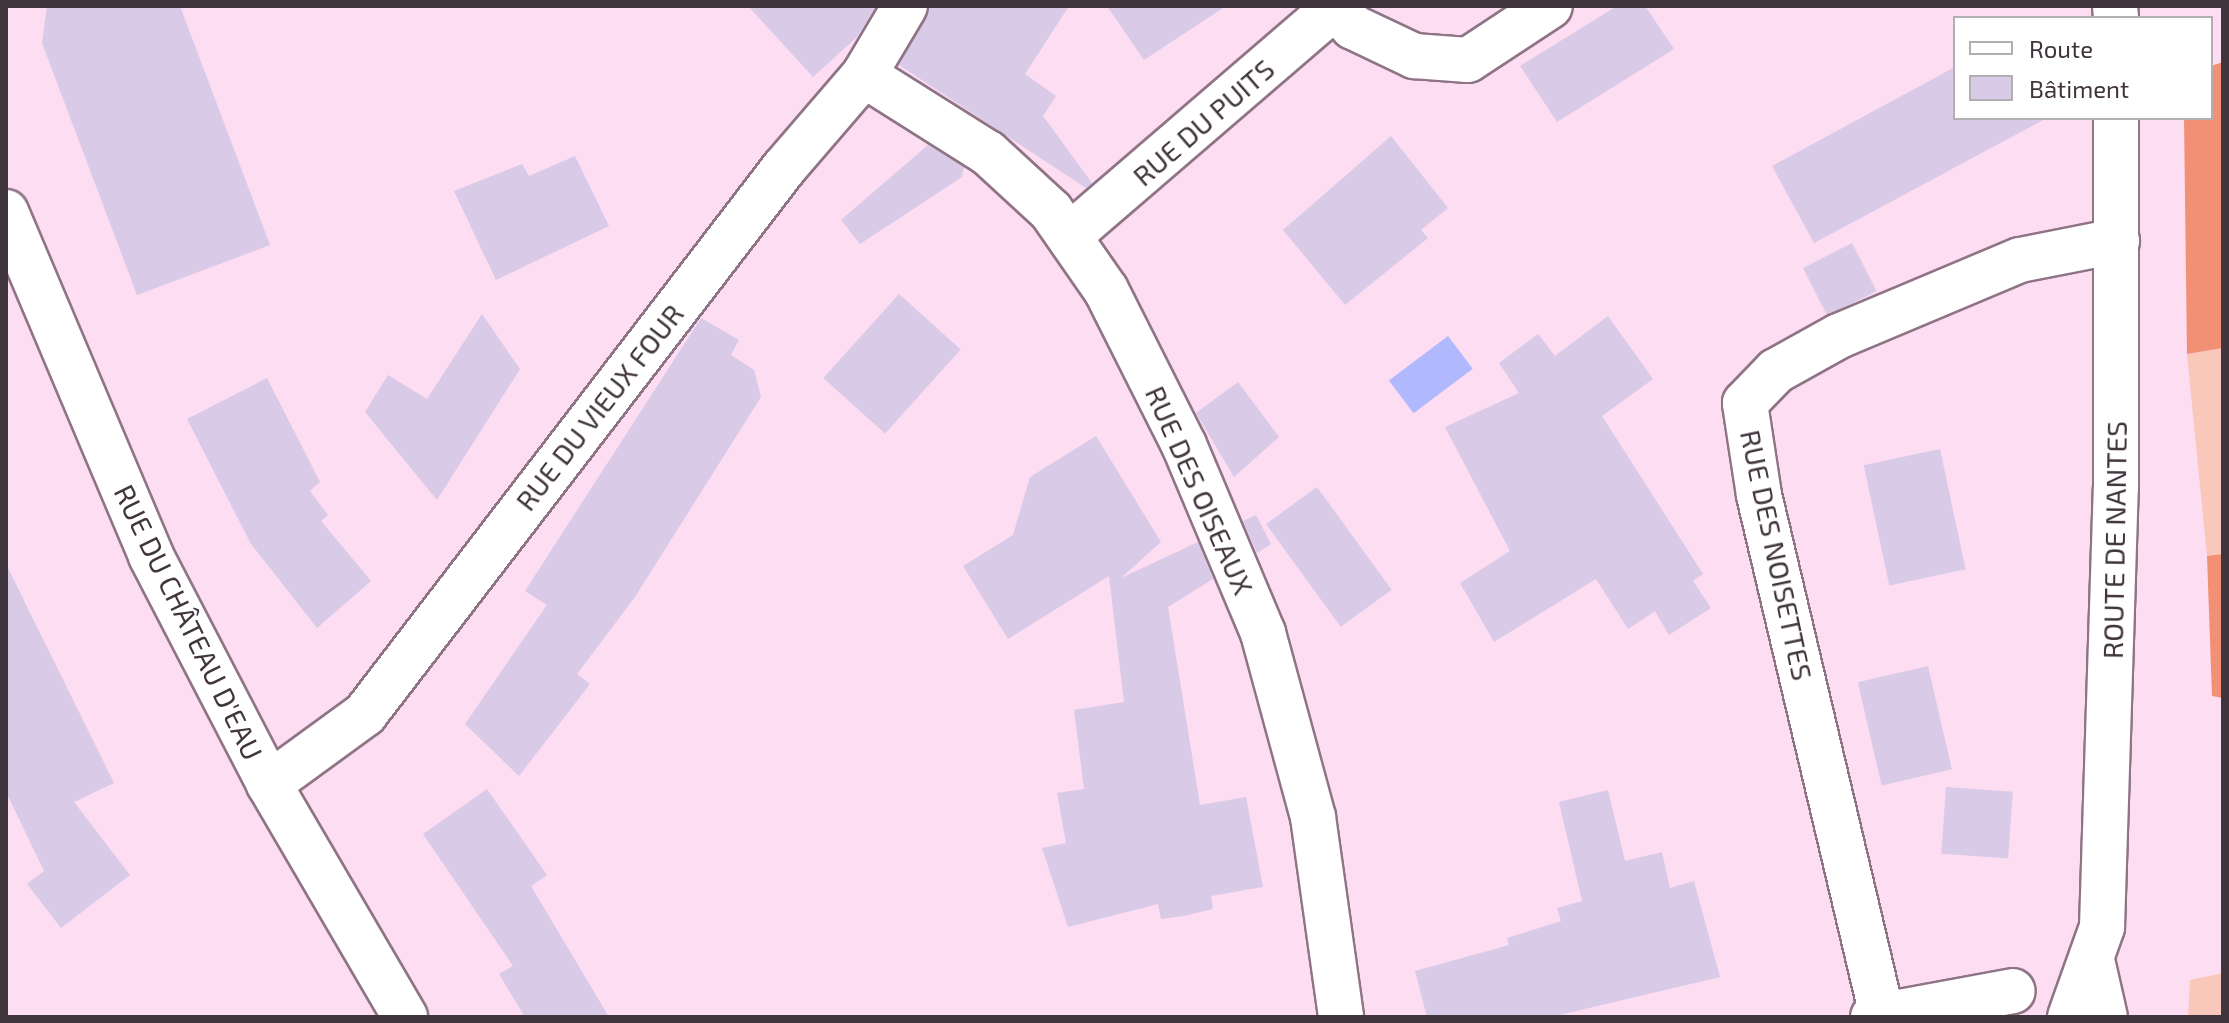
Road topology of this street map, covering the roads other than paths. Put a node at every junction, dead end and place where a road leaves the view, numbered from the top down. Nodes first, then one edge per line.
1 (905, 6) edge
2 (1335, 6) edge
3 (1550, 6) edge
4 (864, 75) junction
5 (2116, 120) edge
6 (6, 212) edge
7 (1070, 235) junction
8 (2117, 241) junction
9 (269, 784) junction
10 (2092, 960) junction
11 (2013, 991) dead end
12 (1878, 1016) edge
13 (405, 1017) edge
14 (1341, 1017) edge
15 (2070, 1017) edge
16 (2105, 1017) edge

1 - 4 street, RUE DU VIEUX FOUR
2 - 3 street
2 - 7 street, RUE DU PUITS
4 - 7 street, RUE DES OISEAUX
4 - 9 street, RUE DU VIEUX FOUR
5 - 8 street, ROUTE DE NANTES
6 - 9 street, RUE DU CHÂTEAU D'EAU
7 - 14 street, RUE DES OISEAUX
8 - 10 street, ROUTE DE NANTES
8 - 12 street, RUE DES NOISETTES
9 - 13 street, RUE DU CHÂTEAU D'EAU
10 - 15 street, ROUTE DE NANTES
10 - 16 street, ROUTE DE NANTES
11 - 12 street

